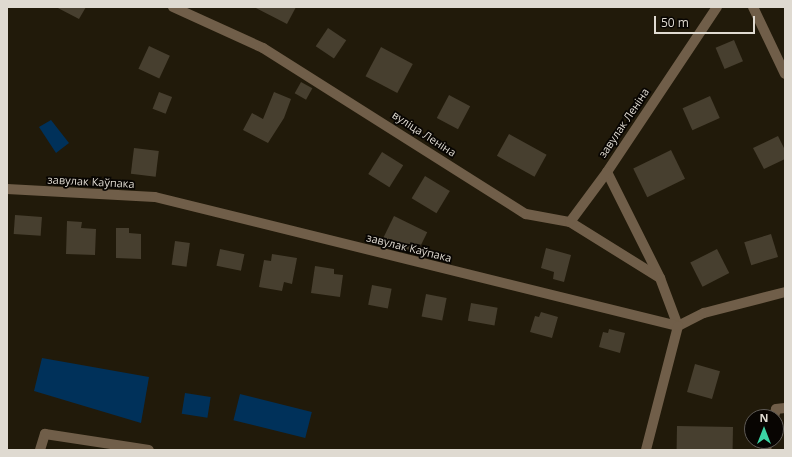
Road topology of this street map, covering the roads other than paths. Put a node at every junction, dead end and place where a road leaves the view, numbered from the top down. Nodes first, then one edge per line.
1 (173, 7) edge
2 (717, 7) edge
3 (753, 7) edge
4 (785, 74) edge
5 (607, 172) junction
6 (7, 189) edge
7 (570, 222) junction
8 (660, 278) junction
9 (785, 292) edge
10 (678, 326) junction
11 (40, 450) edge
12 (149, 450) edge
13 (646, 450) edge

1 - 7 street, вуліца Леніна
2 - 5 street, завулак Леніна
3 - 4 street
5 - 7 street
5 - 8 street, завулак Леніна
6 - 10 street, завулак Каўпака
7 - 8 street, вуліца Леніна
8 - 10 street, завулак Леніна
9 - 10 street
10 - 13 street
11 - 12 street

